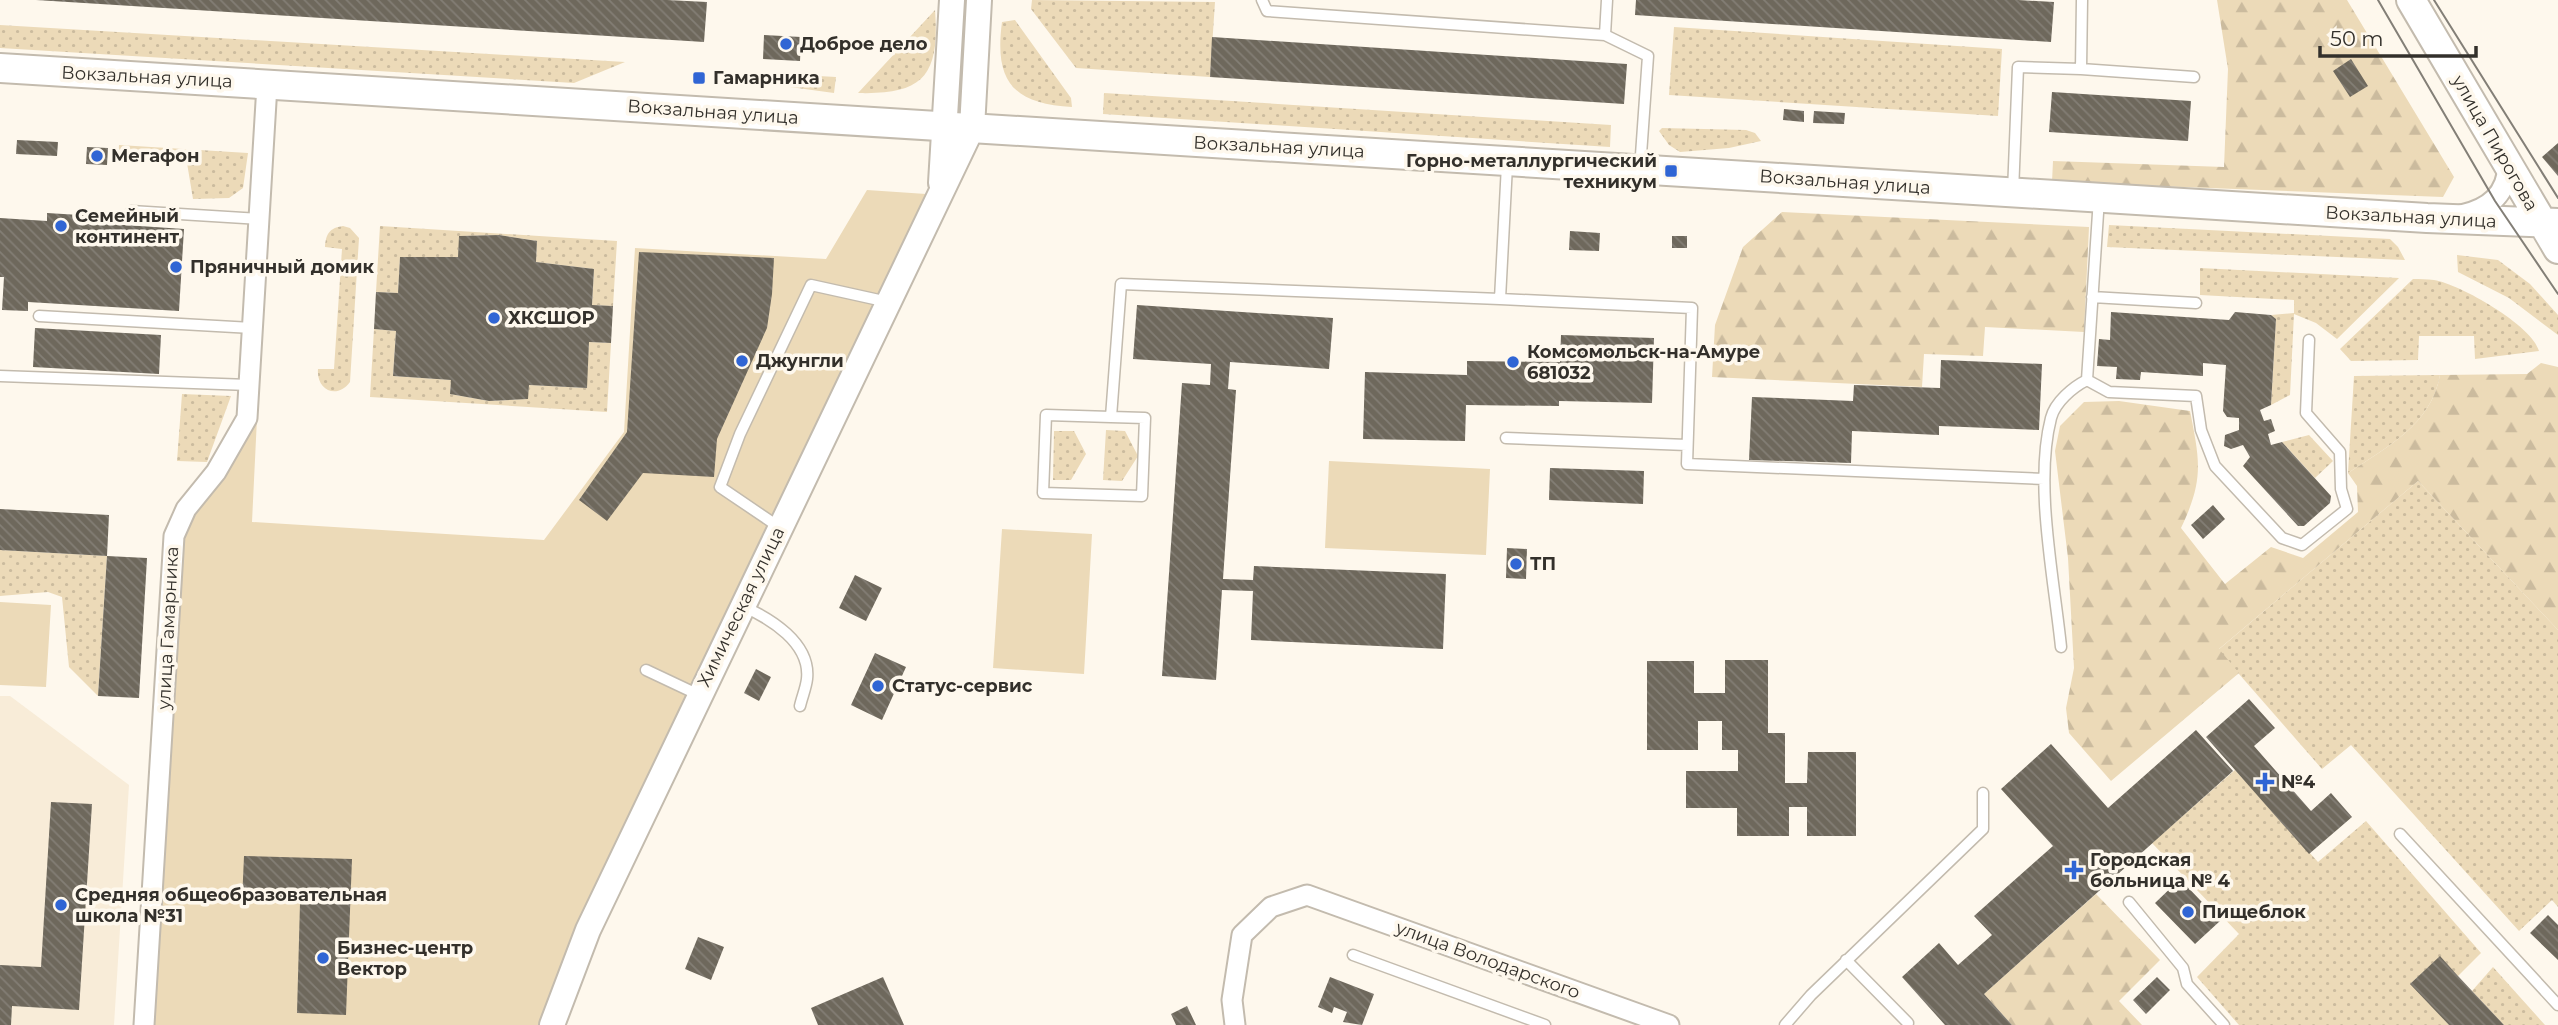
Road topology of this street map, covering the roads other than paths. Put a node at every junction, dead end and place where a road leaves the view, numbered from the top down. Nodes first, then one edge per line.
1 (952, 0) edge
2 (979, 0) edge
3 (1262, 0) edge
4 (1607, 0) edge
5 (2082, 0) edge
6 (2422, 13) edge
7 (1605, 35) junction
8 (0, 68) edge
9 (2081, 69) junction
10 (2194, 77) dead end
11 (267, 85) junction
12 (944, 126) junction
13 (972, 128) junction
14 (1507, 161) junction
15 (2508, 165) junction
16 (1640, 169) junction
17 (2013, 192) junction
18 (941, 195) junction
19 (2099, 197) junction
20 (131, 211) dead end
21 (259, 219) junction
22 (2440, 219) junction
23 (2550, 224) edge
24 (2558, 249) edge
25 (2092, 297) junction
26 (1500, 299) junction
27 (888, 302) junction
28 (2196, 303) dead end
29 (38, 316) dead end
30 (252, 328) junction
31 (2309, 340) dead end
32 (0, 376) edge
33 (2087, 380) junction
34 (248, 385) junction
35 (1111, 417) junction
36 (1506, 438) dead end
37 (1687, 445) junction
38 (2044, 479) junction
39 (779, 527) junction
40 (741, 606) junction
41 (2061, 647) dead end
42 (646, 670) dead end
43 (699, 695) junction
44 (800, 706) dead end
45 (1983, 793) dead end
46 (2400, 834) dead end
47 (2129, 902) dead end
48 (1353, 955) dead end
49 (1846, 960) junction
50 (2558, 1005) edge
51 (1908, 1024) edge
52 (144, 1025) edge
53 (552, 1025) edge
54 (1235, 1025) edge
55 (1545, 1025) edge
56 (1669, 1025) edge
57 (1786, 1025) edge
58 (2224, 1025) edge

1 - 12 street
2 - 13 street
3 - 7 lane
4 - 7 lane
5 - 9 lane
6 - 15 main road, улица Пирогова
7 - 16 lane
8 - 11 main road, Вокзальная улица
9 - 10 lane
9 - 17 lane
11 - 12 main road, Вокзальная улица
11 - 21 street, улица Гамарника
12 - 13 main road, Вокзальная улица
12 - 18 street, Химическая улица
13 - 14 main road, Вокзальная улица
13 - 18 street, Химическая улица
14 - 16 main road, Вокзальная улица
14 - 26 lane
15 - 22 street
15 - 23 main road, улица Пирогова
16 - 17 main road, Вокзальная улица
17 - 19 main road, Вокзальная улица
18 - 27 street, Химическая улица
19 - 22 main road, Вокзальная улица
19 - 25 lane
20 - 21 lane
21 - 30 street, улица Гамарника
22 - 23 main road, Вокзальная улица
23 - 24 main road, улица Пирогова
25 - 28 lane
25 - 33 lane
26 - 35 lane
26 - 37 lane
27 - 39 street, Химическая улица
27 - 39 lane
29 - 30 lane
30 - 34 street, улица Гамарника
31 - 33 lane
32 - 34 lane
33 - 38 lane
34 - 52 street, улица Гамарника
35 - 35 lane
36 - 37 lane
37 - 38 lane
38 - 41 lane
39 - 40 street, Химическая улица
40 - 43 street, Химическая улица
40 - 44 lane
42 - 43 lane
43 - 53 street, Химическая улица
45 - 49 lane
46 - 50 lane
47 - 58 lane
48 - 55 lane
49 - 51 lane
49 - 57 lane
54 - 56 street, улица Володарского

